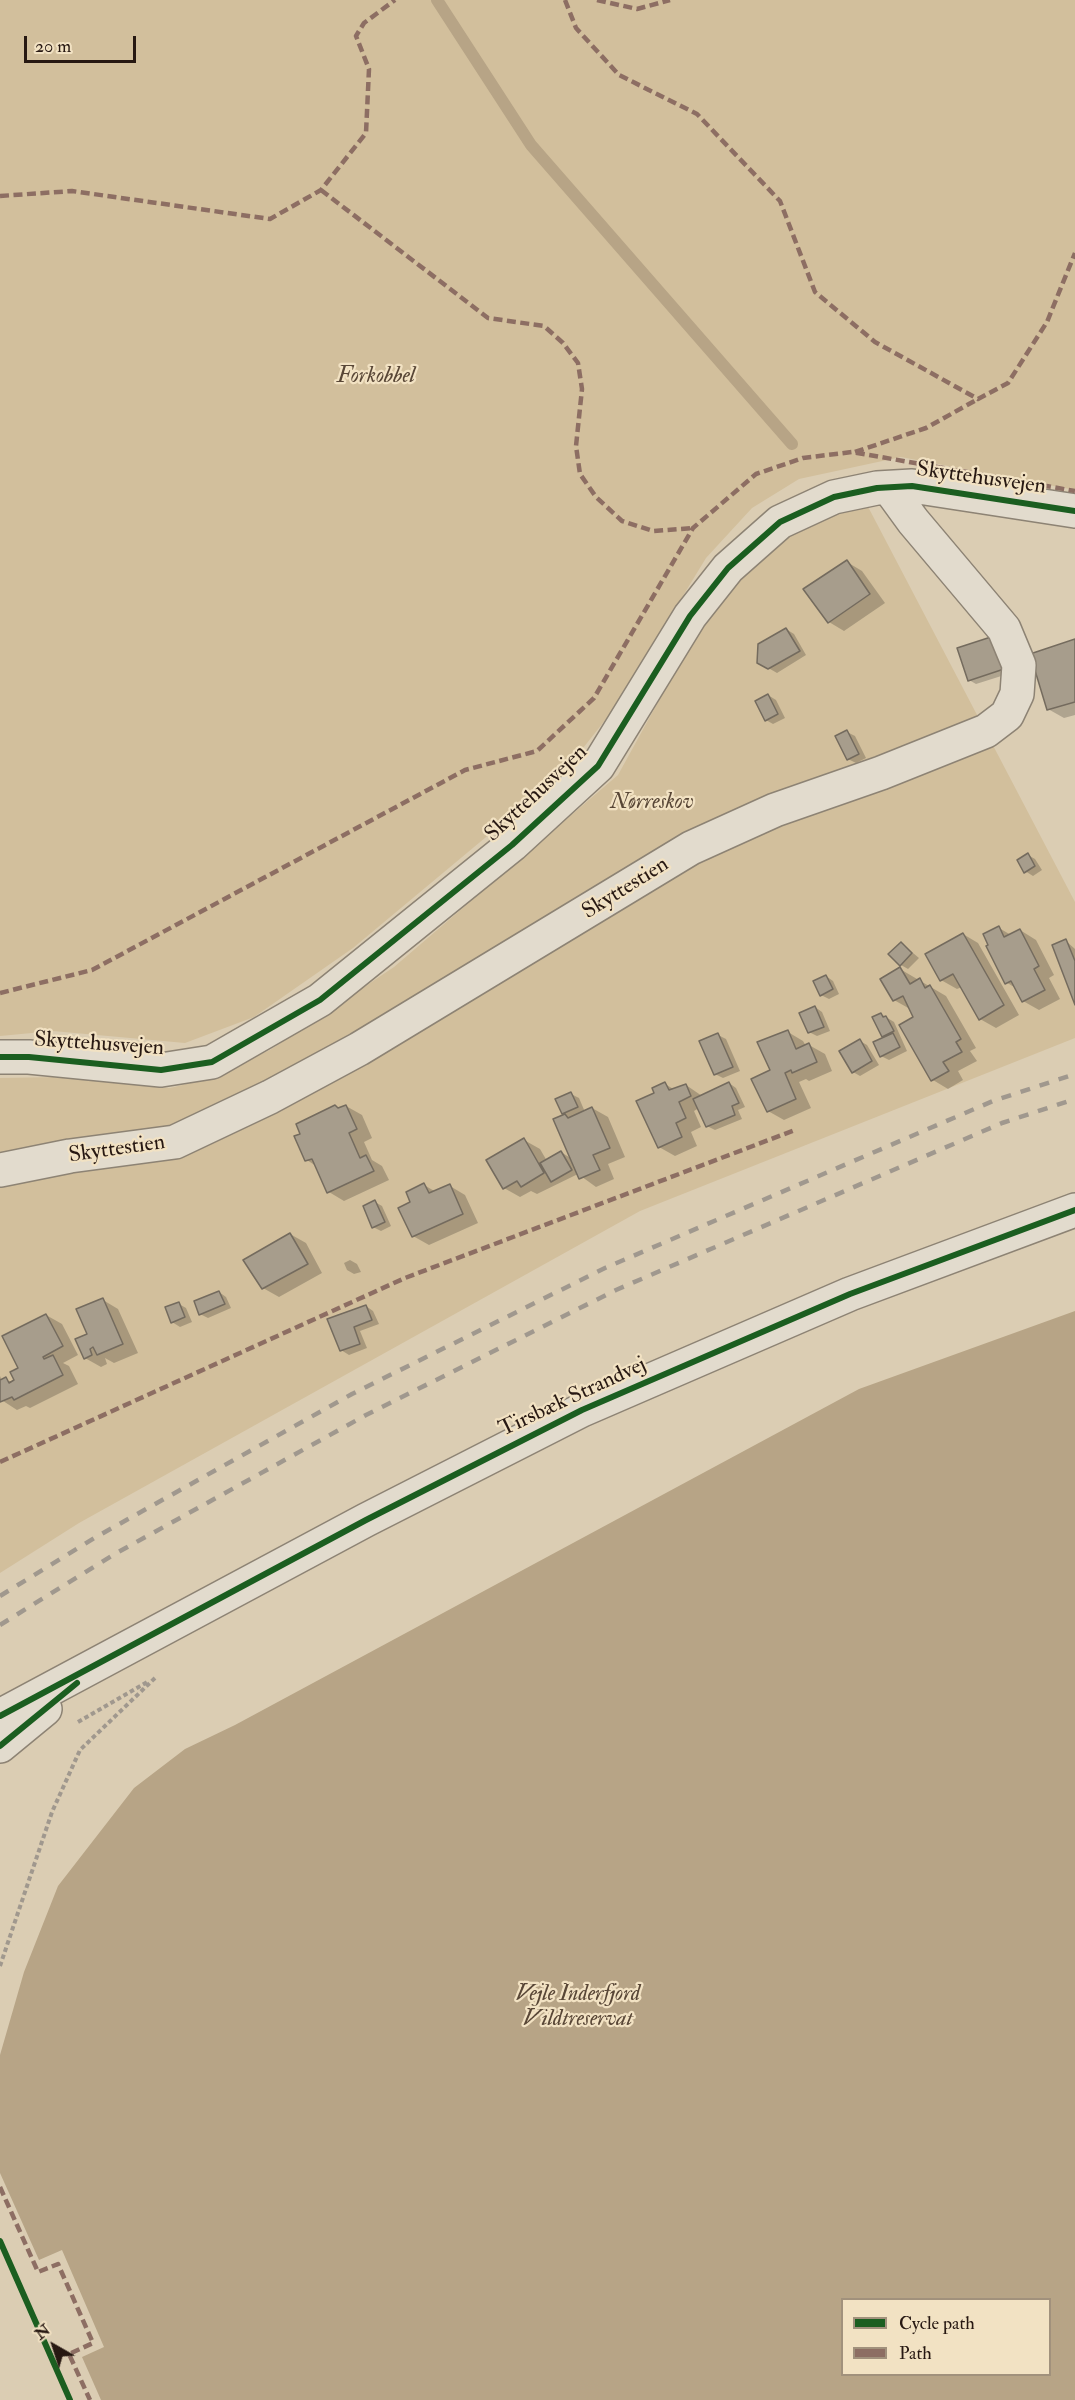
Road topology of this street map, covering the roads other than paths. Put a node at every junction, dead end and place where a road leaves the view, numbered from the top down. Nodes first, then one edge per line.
1 (889, 488) junction
2 (1075, 511) edge
3 (0, 1057) edge
4 (0, 1170) edge
5 (1075, 1210) edge
6 (105, 1660) junction
7 (0, 1716) edge
8 (0, 1746) edge

1 - 2 street, Skyttehusvejen
1 - 3 street, Skyttehusvejen
1 - 4 street, Skyttestien
5 - 6 street, Tirsbæk Strandvej
6 - 7 street
6 - 8 street

